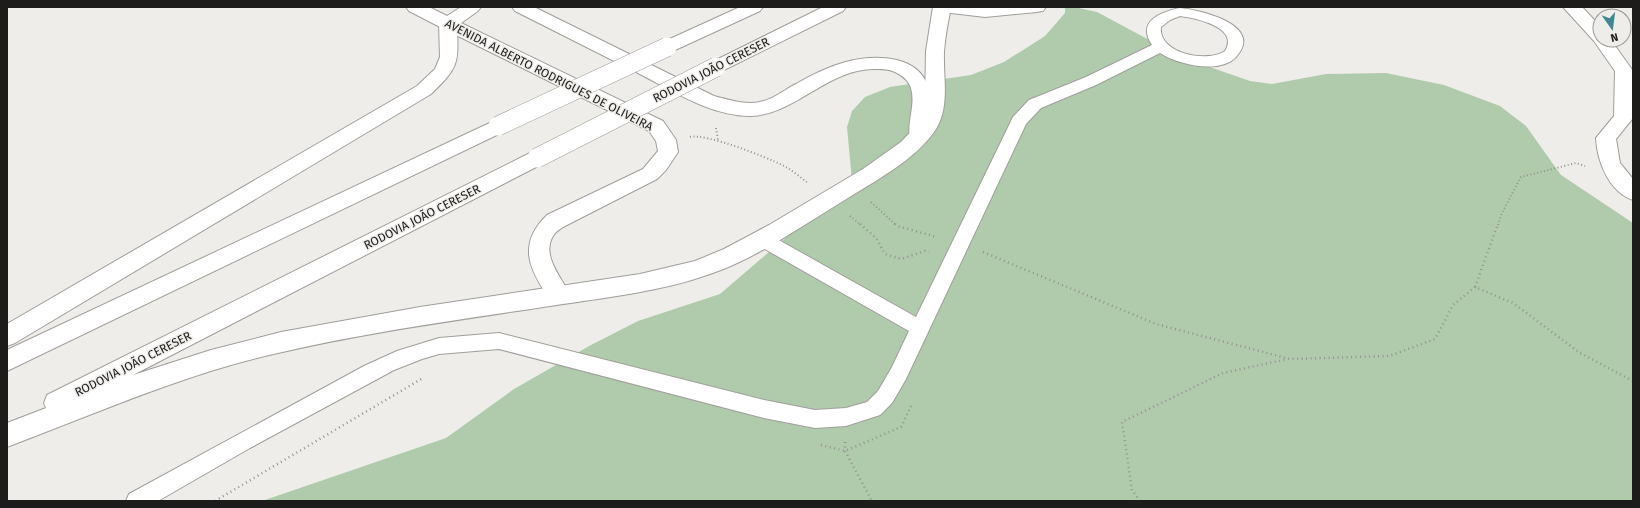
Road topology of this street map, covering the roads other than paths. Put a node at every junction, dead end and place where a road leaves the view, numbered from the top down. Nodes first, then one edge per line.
1 (415, 7) edge
2 (472, 7) edge
3 (520, 7) edge
4 (754, 7) edge
5 (837, 7) edge
6 (943, 7) edge
7 (1037, 7) edge
8 (1572, 7) edge
9 (448, 24) junction
10 (1592, 28) edge
11 (1161, 46) junction
12 (1608, 48) edge
13 (919, 137) junction
14 (1633, 192) edge
15 (762, 239) junction
16 (559, 295) junction
17 (920, 328) junction
18 (7, 336) edge
19 (7, 361) edge
20 (7, 428) edge
21 (7, 435) edge
22 (137, 501) edge

1 - 9 main road, AVENIDA ALBERTO RODRIGUES DE OLIVEIRA
2 - 9 main road
3 - 13 main road
4 - 19 main road, bridge
5 - 20 main road, RODOVIA JOÃO CERESER, bridge
6 - 7 main road
6 - 13 main road
8 - 10 main road
9 - 16 main road, AVENIDA ALBERTO RODRIGUES DE OLIVEIRA
9 - 18 main road
11 - 11 lane
11 - 17 lane
12 - 14 main road
13 - 15 main road
15 - 16 main road
15 - 17 lane
16 - 21 main road
17 - 22 lane

